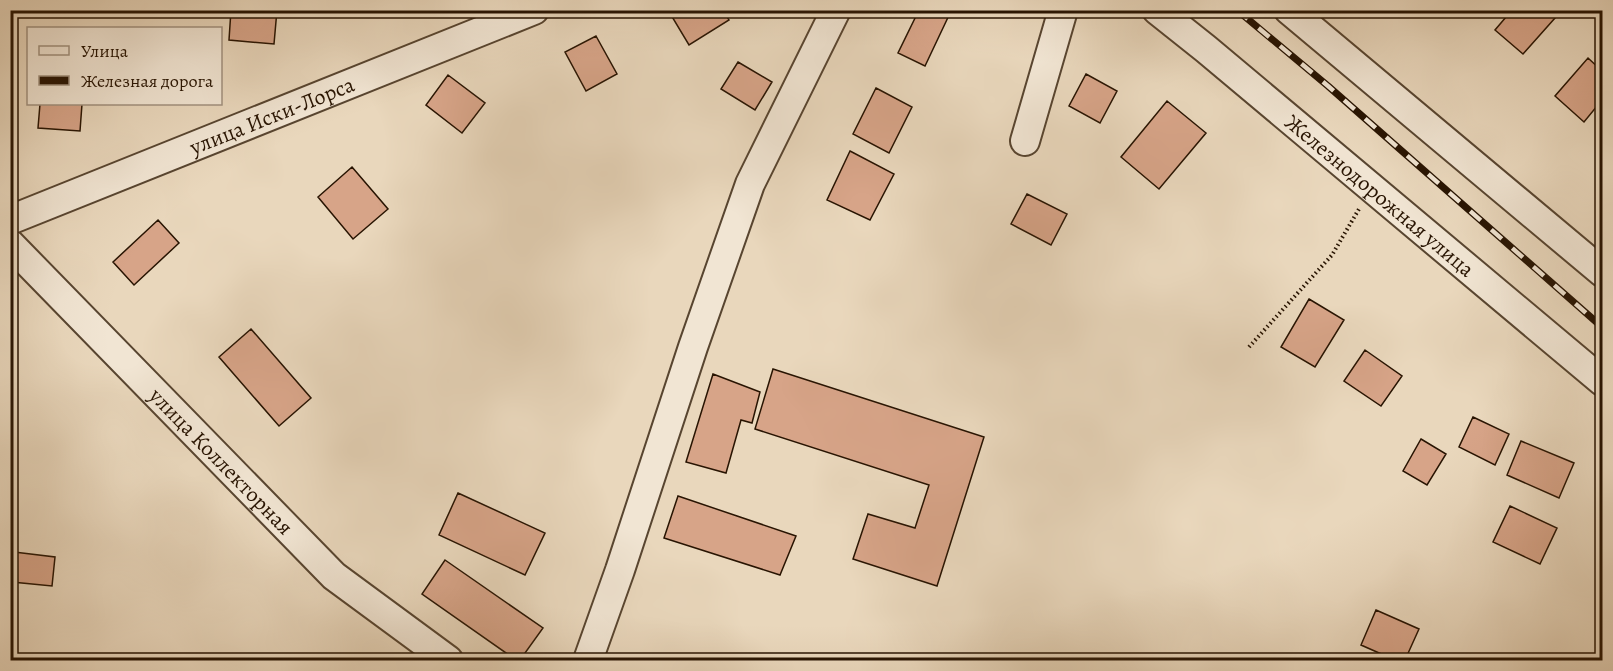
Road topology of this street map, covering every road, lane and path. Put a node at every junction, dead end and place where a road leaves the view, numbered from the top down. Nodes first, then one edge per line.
1 (534, 10) edge
2 (1063, 10) edge
3 (1157, 10) edge
4 (1289, 10) edge
5 (830, 13) edge
6 (1025, 141) dead end
7 (1371, 188) junction
8 (10, 220) edge
9 (10, 244) edge
10 (1602, 272) edge
11 (1249, 347) dead end
12 (1602, 381) edge
13 (448, 660) edge
14 (588, 660) edge

1 - 8 street, улица Иски-Лорса
2 - 6 street
3 - 7 street, Железнодорожная улица
4 - 10 street
5 - 14 street
7 - 11 path
7 - 12 street, Железнодорожная улица
9 - 13 street, улица Коллекторная

